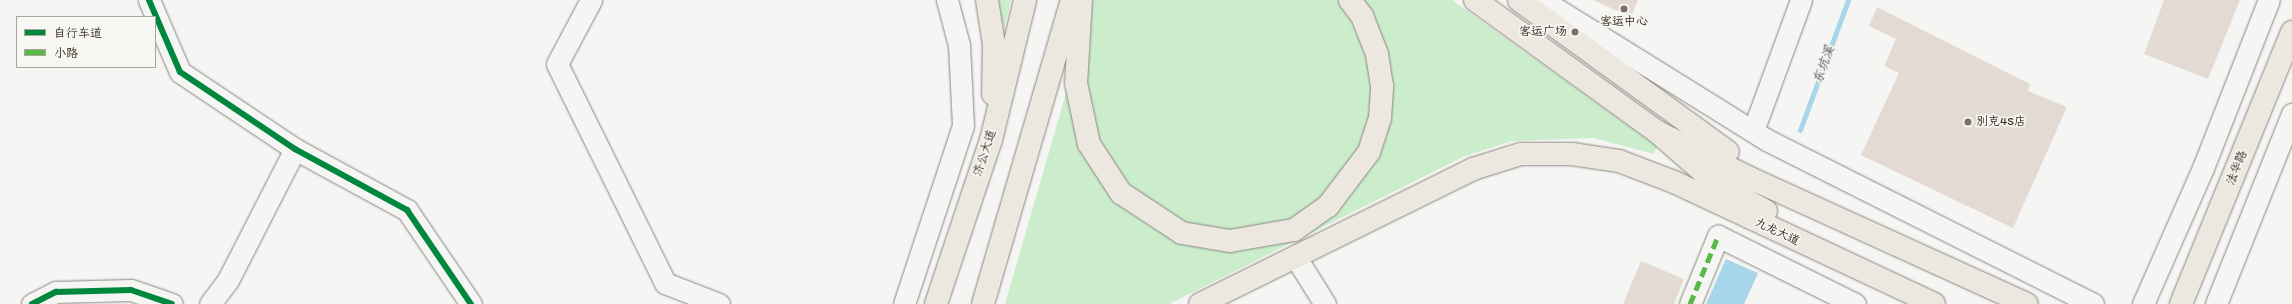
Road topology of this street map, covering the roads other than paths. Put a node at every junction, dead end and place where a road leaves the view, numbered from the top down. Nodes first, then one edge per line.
1 (149, 0) edge
2 (591, 0) edge
3 (948, 0) edge
4 (987, 0) edge
5 (1025, 0) edge
6 (1072, 0) edge
7 (1081, 0) edge
8 (1350, 0) edge
9 (1475, 0) edge
10 (1519, 0) edge
11 (1542, 0) edge
12 (1801, 0) edge
13 (2269, 0) edge
14 (156, 16) edge
15 (156, 16) edge
16 (2292, 32) edge
17 (2292, 114) edge
18 (1656, 131) junction
19 (1753, 131) junction
20 (991, 140) junction
21 (294, 149) junction
22 (1295, 256) junction
23 (1989, 285) junction
24 (1928, 303) edge
25 (32, 304) edge
26 (172, 304) edge
27 (210, 304) edge
28 (471, 304) edge
29 (719, 304) edge
30 (904, 304) edge
31 (936, 304) edge
32 (983, 304) edge
33 (1200, 304) edge
34 (1325, 304) edge
35 (1690, 304) edge
36 (1855, 304) edge
37 (2027, 304) edge
38 (2093, 304) edge
39 (2143, 304) edge
40 (2181, 304) edge
41 (2216, 304) edge

1 - 14 street
2 - 29 street
3 - 30 street
4 - 20 main road
5 - 20 main road, 济公大道
6 - 32 main road
7 - 8 main road
9 - 18 main road
10 - 23 main road
11 - 19 street
12 - 19 street
13 - 39 street
15 - 21 street
16 - 40 main road, 法华路
17 - 41 street
18 - 23 main road
18 - 24 main road
19 - 38 street
20 - 31 main road, 济公大道
21 - 27 street
21 - 28 street
22 - 24 main road, 九龙大道
22 - 33 main road, 九龙大道
22 - 34 street
23 - 37 main road
25 - 26 street
35 - 36 street

